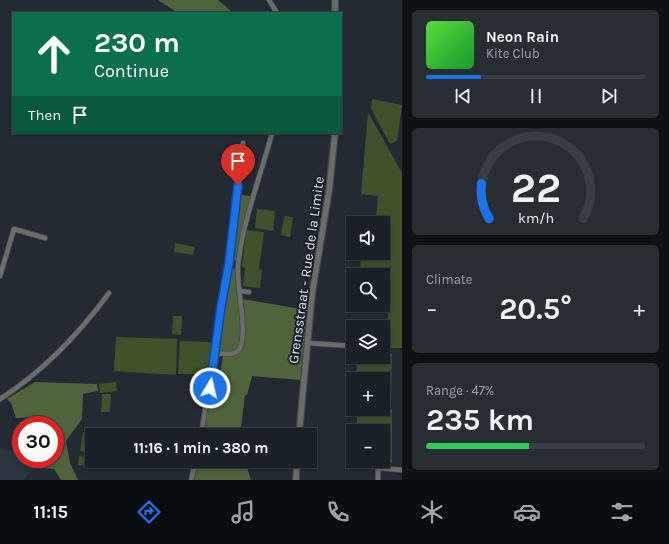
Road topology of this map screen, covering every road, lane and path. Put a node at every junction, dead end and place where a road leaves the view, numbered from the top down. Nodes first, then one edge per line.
1 (269, 0) edge
2 (334, 0) edge
3 (276, 12) edge
4 (336, 12) edge
5 (272, 134) edge
6 (335, 134) edge
7 (243, 143) dead end
8 (45, 238) dead end
9 (229, 263) junction
10 (238, 264) junction
11 (0, 276) edge
12 (240, 291) junction
13 (248, 292) dead end
14 (109, 293) dead end
15 (307, 343) junction
16 (346, 346) edge
17 (215, 353) junction
18 (0, 399) edge
19 (202, 428) edge
20 (300, 428) edge
21 (194, 468) edge
22 (297, 468) edge
23 (402, 470) edge
24 (191, 480) edge
25 (296, 480) edge
26 (378, 480) edge

1 - 3 street
2 - 4 street
5 - 10 street
6 - 15 street, Grensstraat - Rue de la Limite
7 - 9 street
8 - 11 street
9 - 10 street
9 - 17 street
10 - 12 street
12 - 13 street
12 - 17 street
14 - 18 street
15 - 16 street
15 - 20 street, Grensstraat - Rue de la Limite
17 - 19 street
21 - 24 street
22 - 25 street
23 - 26 street

